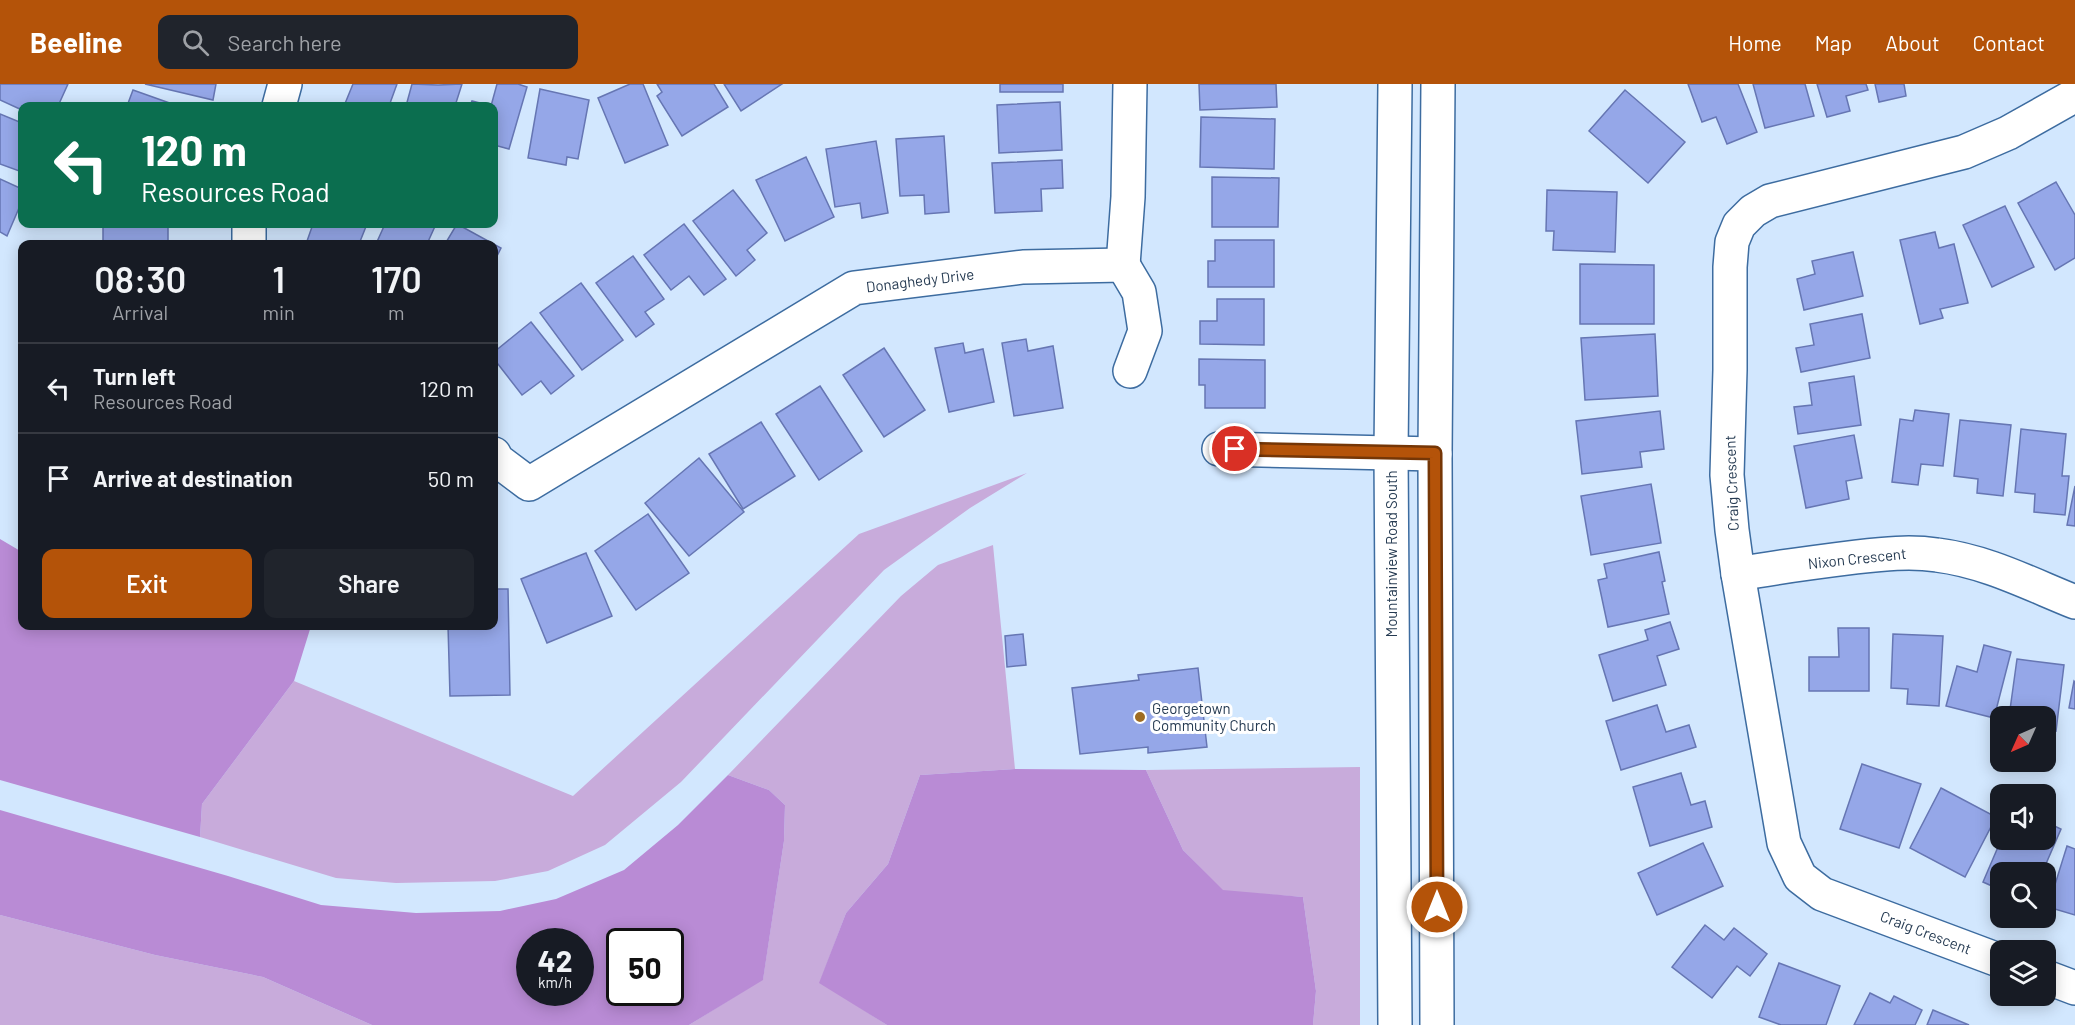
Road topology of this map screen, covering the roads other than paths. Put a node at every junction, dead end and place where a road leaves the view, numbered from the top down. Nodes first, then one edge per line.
1 (285, 84) edge
2 (1130, 84) edge
3 (1395, 84) edge
4 (1438, 84) edge
5 (2070, 94) edge
6 (280, 102) edge
7 (1123, 265) junction
8 (1130, 371) dead end
9 (1219, 449) dead end
10 (1390, 453) junction
11 (1435, 453) junction
12 (498, 461) edge
13 (1738, 574) junction
14 (2075, 602) edge
15 (1990, 957) edge
16 (2056, 981) edge
17 (2075, 988) edge
18 (1395, 1025) edge
19 (1437, 1025) edge

1 - 6 street
2 - 7 street
3 - 10 street, Mountainview Road South
4 - 11 street
5 - 13 street, Craig Crescent
7 - 8 street
7 - 12 street, Donaghedy Drive
9 - 10 street
10 - 11 street
10 - 18 street, Mountainview Road South
11 - 19 street
13 - 14 street, Nixon Crescent
13 - 15 street, Craig Crescent
16 - 17 street

